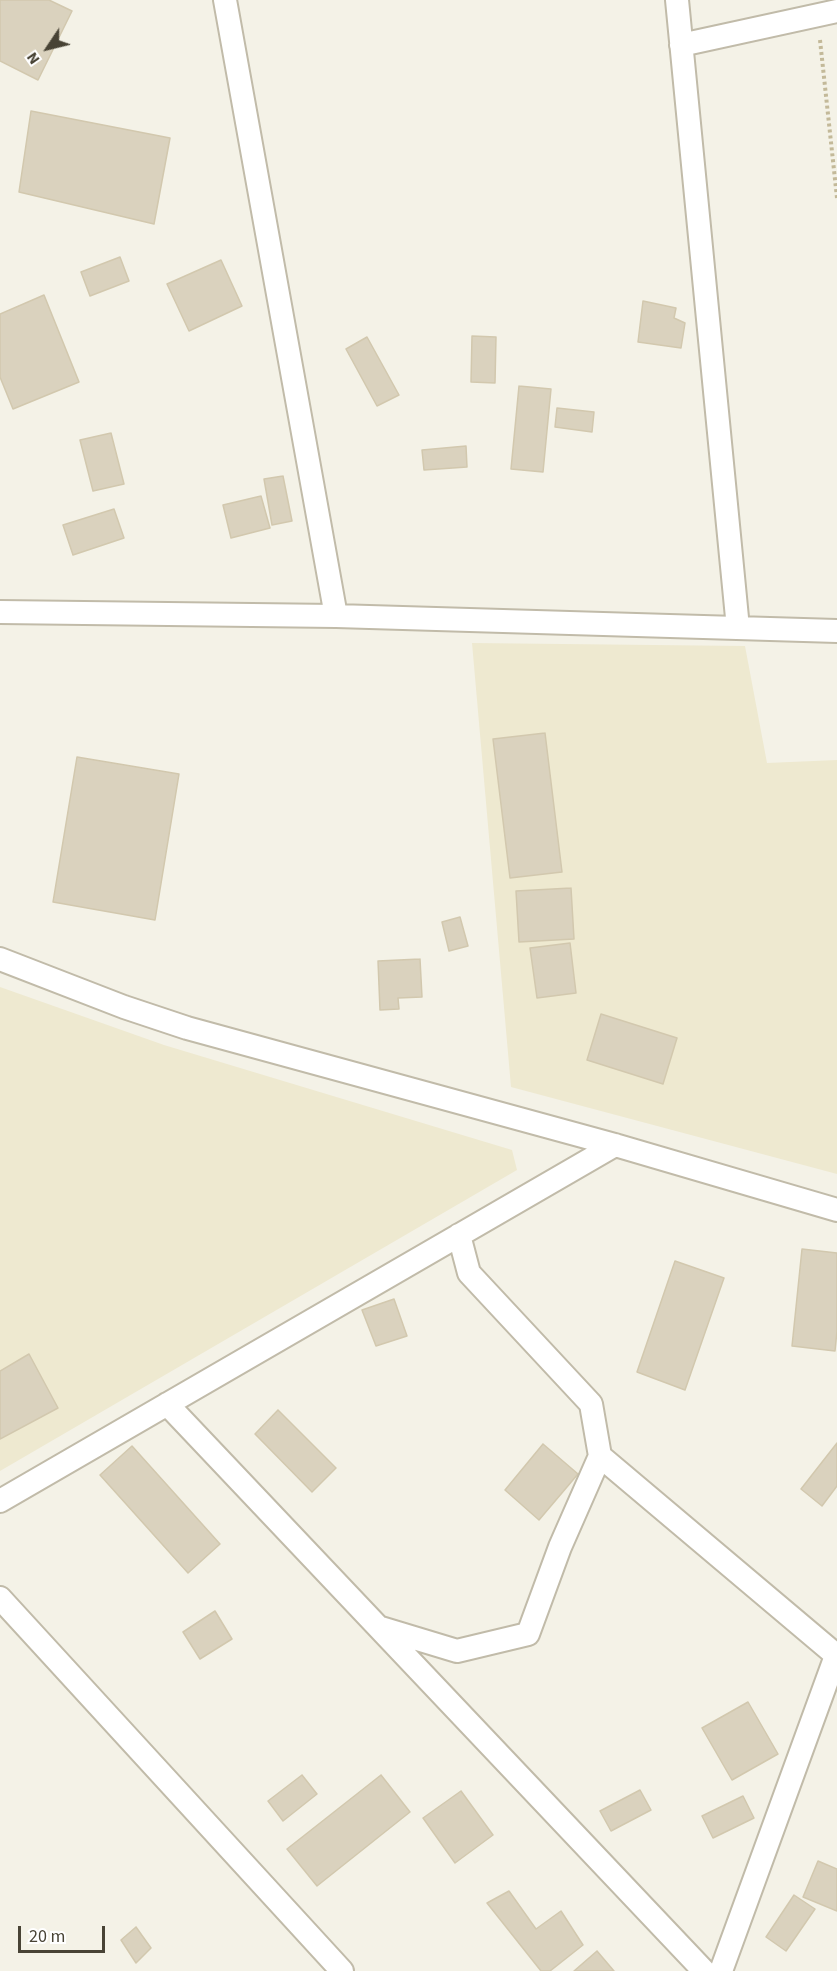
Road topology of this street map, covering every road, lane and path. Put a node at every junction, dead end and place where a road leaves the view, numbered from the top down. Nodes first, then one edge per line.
1 (225, 0) edge
2 (677, 0) edge
3 (829, 12) edge
4 (681, 45) junction
5 (837, 198) edge
6 (0, 612) edge
7 (336, 616) junction
8 (738, 628) junction
9 (837, 631) edge
10 (0, 959) edge
11 (615, 1145) junction
12 (837, 1210) edge
13 (459, 1235) junction
14 (167, 1404) junction
15 (600, 1456) junction
16 (0, 1501) edge
17 (0, 1598) edge
18 (378, 1627) junction
19 (837, 1654) edge
20 (342, 1971) edge
21 (704, 1971) edge
22 (722, 1971) edge

1 - 7 street
2 - 4 street
3 - 4 street
3 - 5 path
4 - 8 street
6 - 7 street
7 - 8 street
8 - 9 street
10 - 11 street
11 - 12 street
11 - 13 street
13 - 14 street
13 - 15 street
14 - 16 street
14 - 18 street
15 - 18 street
15 - 19 street
17 - 20 street
18 - 21 street
19 - 22 street

